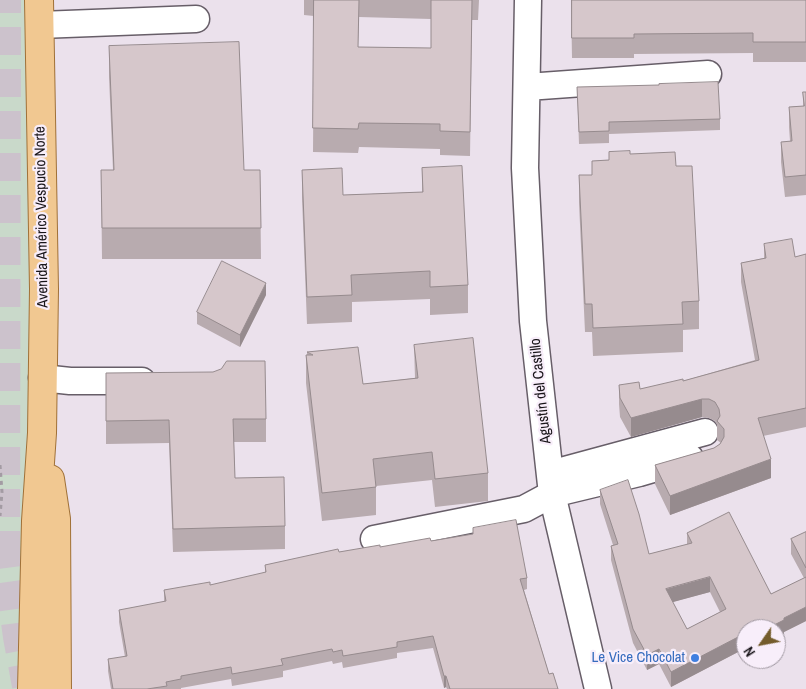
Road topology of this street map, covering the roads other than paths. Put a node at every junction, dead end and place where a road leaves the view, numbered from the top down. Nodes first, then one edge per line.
1 (528, 0) edge
2 (40, 13) edge
3 (196, 19) dead end
4 (708, 74) dead end
5 (527, 87) junction
6 (42, 378) junction
7 (164, 380) edge
8 (42, 433) junction
9 (707, 442) dead end
10 (551, 484) junction
11 (374, 539) dead end
12 (32, 689) edge
13 (57, 689) edge
14 (598, 689) edge

1 - 5 street, Agustín del Castillo
2 - 3 street
2 - 6 main road, Avenida Américo Vespucio Norte
4 - 5 street
5 - 10 street, Agustín del Castillo
6 - 7 street
6 - 8 main road, Avenida Américo Vespucio Norte
8 - 12 main road, Avenida Américo Vespucio Norte
8 - 13 main road, Avenida Américo Vespucio Norte
9 - 10 street
10 - 11 street
10 - 14 street, Agustín del Castillo

